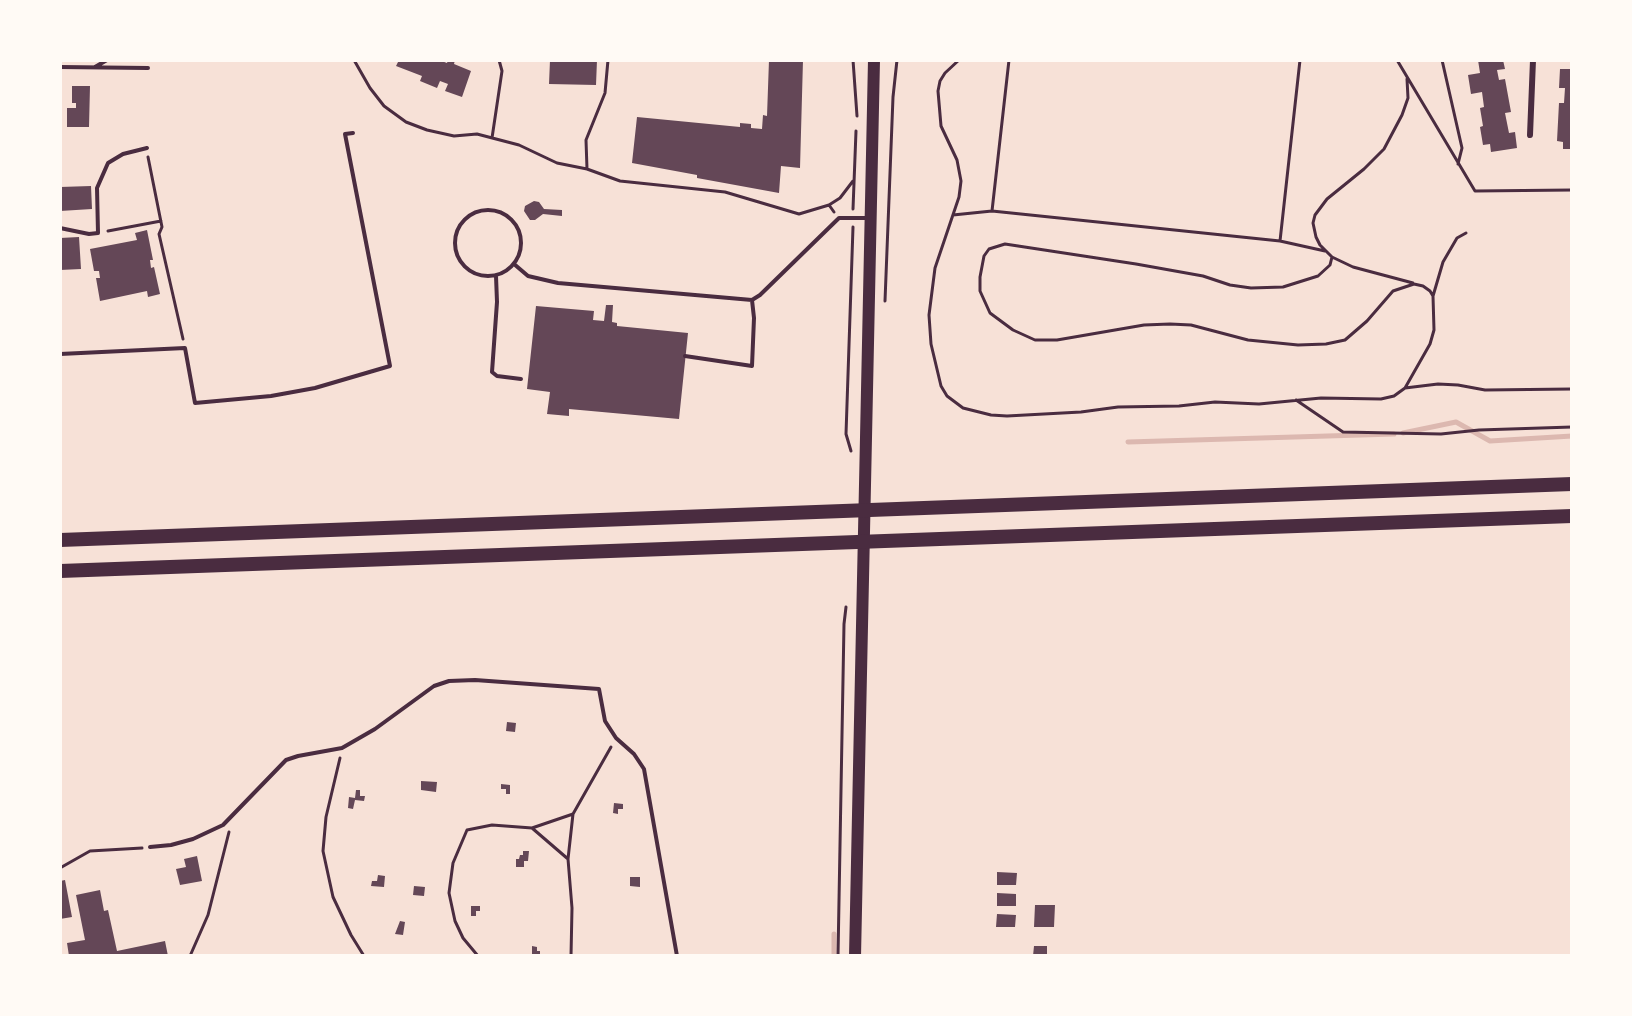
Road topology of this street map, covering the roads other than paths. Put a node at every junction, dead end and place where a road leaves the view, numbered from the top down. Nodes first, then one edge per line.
1 (107, 60) edge
2 (1533, 60) edge
3 (875, 62) edge
4 (60, 66) edge
5 (94, 67) junction
6 (148, 68) dead end
7 (353, 133) dead end
8 (1530, 135) dead end
9 (147, 148) road end
10 (871, 218) junction
11 (60, 228) edge
12 (514, 264) junction
13 (496, 276) junction
14 (752, 300) junction
15 (60, 354) edge
16 (685, 356) dead end
17 (521, 379) dead end
18 (1572, 484) edge
19 (1572, 516) edge
20 (60, 540) edge
21 (60, 571) edge
22 (150, 847) road end
23 (677, 956) edge
24 (855, 956) edge

1 - 5 lane
2 - 8 street
3 - 10 main road
4 - 5 lane
5 - 6 lane
7 - 15 lane
9 - 11 lane
10 - 14 lane
10 - 24 main road
12 - 13 lane
12 - 13 lane
12 - 14 lane
13 - 17 lane
14 - 16 lane
18 - 20 highway
19 - 21 highway
22 - 23 lane

